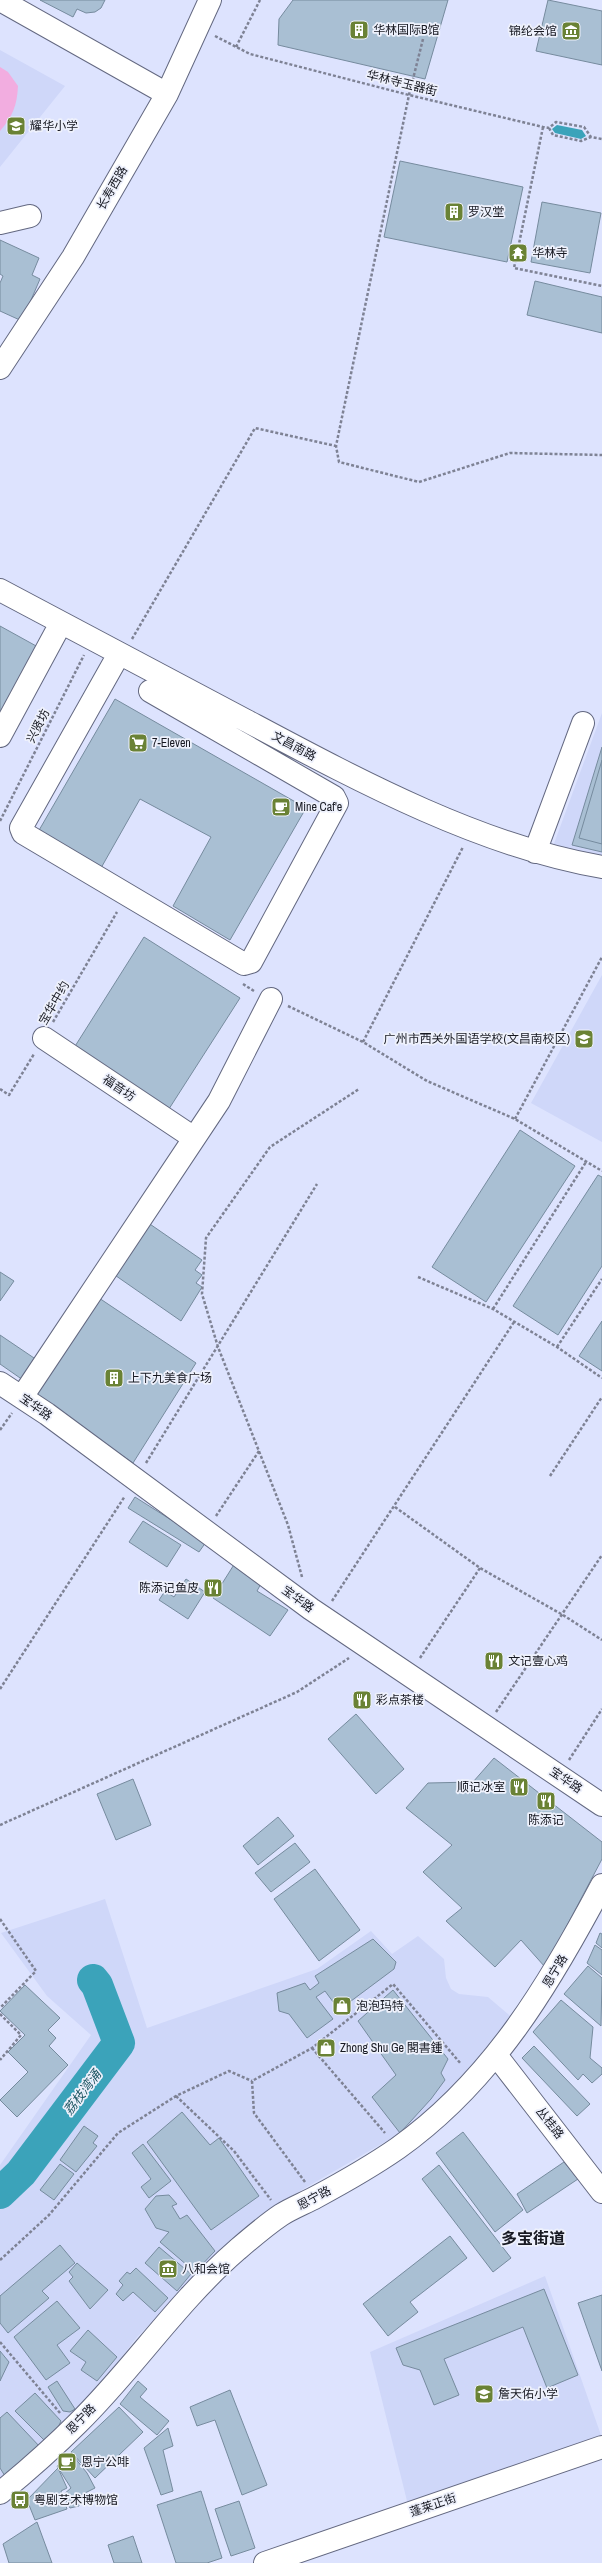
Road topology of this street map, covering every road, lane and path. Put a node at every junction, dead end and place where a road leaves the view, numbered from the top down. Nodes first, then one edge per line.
1 (0, 0) edge
2 (210, 0) edge
3 (260, 0) edge
4 (197, 27) junction
5 (423, 39) dead end
6 (236, 47) junction
7 (167, 94) junction
8 (409, 95) junction
9 (543, 126) junction
10 (549, 128) junction
11 (591, 137) junction
12 (602, 139) edge
13 (30, 216) dead end
14 (0, 223) edge
15 (602, 286) edge
16 (7, 344) edge
17 (0, 368) edge
18 (336, 446) junction
19 (602, 455) edge
20 (0, 590) edge
21 (61, 622) junction
22 (92, 640) junction
23 (120, 655) junction
24 (150, 691) dead end
25 (583, 723) dead end
26 (0, 736) edge
27 (353, 776) junction
28 (337, 803) junction
29 (0, 821) edge
30 (472, 830) junction
31 (535, 852) junction
32 (602, 867) edge
33 (119, 910) dead end
34 (602, 957) edge
35 (271, 999) joint
36 (44, 1038) junction
37 (363, 1042) junction
38 (0, 1089) edge
39 (359, 1089) dead end
40 (515, 1119) junction
41 (194, 1138) junction
42 (586, 1162) junction
43 (602, 1171) edge
44 (317, 1184) dead end
45 (418, 1277) dead end
46 (602, 1279) edge
47 (493, 1309) junction
48 (514, 1322) junction
49 (218, 1347) junction
50 (557, 1347) junction
51 (602, 1378) edge
52 (0, 1383) edge
53 (22, 1397) junction
54 (602, 1397) edge
55 (259, 1451) junction
56 (550, 1476) dead end
57 (136, 1480) junction
58 (395, 1507) junction
59 (206, 1532) junction
60 (602, 1555) edge
61 (480, 1568) junction
62 (303, 1578) dead end
63 (563, 1614) junction
64 (322, 1616) junction
65 (602, 1640) edge
66 (367, 1647) junction
67 (408, 1675) junction
68 (0, 1689) edge
69 (602, 1709) edge
70 (486, 1727) junction
71 (558, 1776) junction
72 (602, 1805) edge
73 (0, 1825) edge
74 (602, 1886) edge
75 (0, 1919) edge
76 (0, 2008) edge
77 (0, 2014) edge
78 (312, 2048) junction
79 (496, 2055) junction
80 (0, 2060) edge
81 (474, 2079) junction
82 (252, 2081) junction
83 (176, 2096) junction
84 (398, 2148) junction
85 (602, 2192) edge
86 (316, 2197) junction
87 (282, 2215) junction
88 (0, 2260) edge
89 (0, 2342) edge
90 (73, 2428) junction
91 (602, 2447) edge
92 (0, 2493) edge
93 (264, 2563) edge

1 - 7 street
2 - 4 street, 长寿西路
3 - 6 path
4 - 6 path, 华林寺玉器街
4 - 7 street, 长寿西路
5 - 8 path
6 - 8 path, 华林寺玉器街
7 - 16 street, 长寿西路
8 - 9 path, 华林寺玉器街
8 - 18 path
9 - 10 path, 华林寺玉器街
9 - 15 path
10 - 11 path, 华林寺玉器街
10 - 11 path
11 - 12 path
13 - 14 street
16 - 17 street, 长寿西路
18 - 19 path
18 - 23 path
20 - 21 street, 文昌南路
21 - 22 street, 文昌南路
21 - 26 street
22 - 23 street, 文昌南路
22 - 29 path, 兴贤坊
23 - 27 street, 文昌南路
23 - 28 street
24 - 28 street
25 - 31 street
27 - 28 street
27 - 30 street, 文昌南路
30 - 31 street, 文昌南路
30 - 37 path
31 - 32 street, 文昌南路
33 - 36 path, 宝华中约
34 - 40 path
35 - 37 path
35 - 41 street
36 - 38 path, 宝华中约
36 - 41 street, 福音坊
37 - 40 path
39 - 49 path
40 - 42 path
41 - 53 street
42 - 43 path
42 - 47 path
44 - 49 path
45 - 47 path
46 - 50 path
47 - 48 path
48 - 50 path
48 - 58 path
49 - 55 path
49 - 57 path
50 - 51 path
52 - 53 street, 宝华路
53 - 57 street, 宝华路
54 - 56 path
55 - 59 path
55 - 62 path
57 - 59 street, 宝华路
57 - 68 path
58 - 61 path
58 - 64 path
59 - 64 street, 宝华路
60 - 63 path
61 - 63 path
61 - 67 path
63 - 65 path
63 - 70 path
64 - 66 street, 宝华路
66 - 67 street, 宝华路
66 - 73 path
67 - 70 street, 宝华路
69 - 71 path
70 - 71 street, 宝华路
71 - 72 street, 宝华路
74 - 79 street, 恩宁路
75 - 76 path
77 - 80 path
78 - 81 path
78 - 82 path
78 - 84 path
79 - 81 street, 恩宁路
79 - 85 street, 丛桂路
81 - 84 street, 恩宁路
82 - 83 path
82 - 86 path
83 - 87 path
83 - 88 path
84 - 86 street, 恩宁路
86 - 87 street, 恩宁路
87 - 90 street, 恩宁路
89 - 90 path
90 - 92 street, 恩宁路
91 - 93 street, 蓬莱正街

